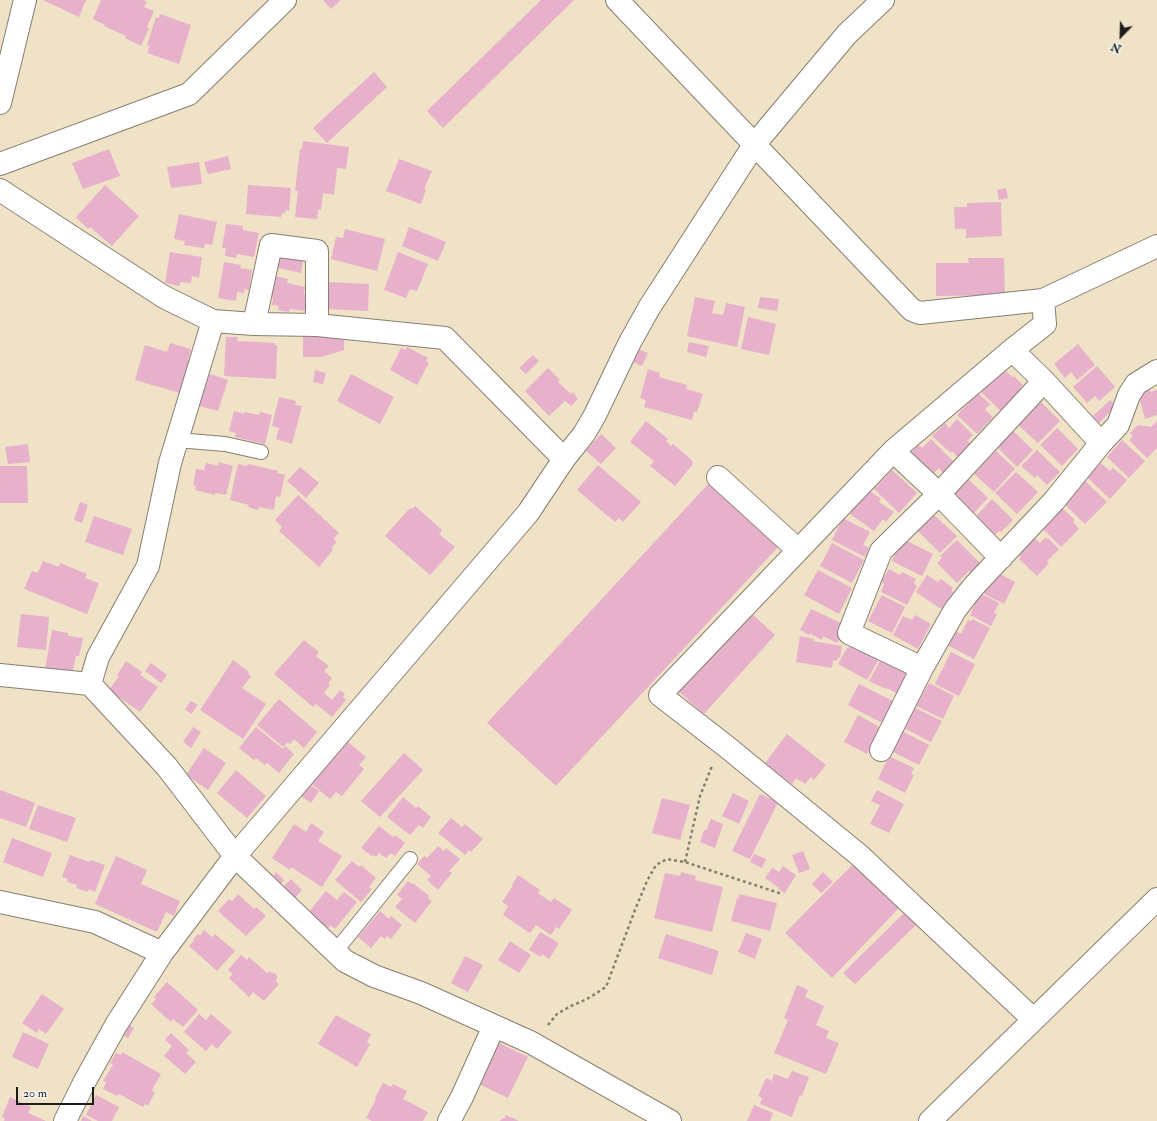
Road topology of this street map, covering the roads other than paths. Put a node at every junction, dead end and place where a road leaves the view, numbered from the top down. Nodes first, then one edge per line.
1 (26, 0) edge
2 (285, 0) edge
3 (617, 0) edge
4 (883, 0) edge
5 (0, 103) edge
6 (754, 145) junction
7 (0, 164) edge
8 (0, 190) edge
9 (1157, 246) edge
10 (1043, 300) junction
11 (213, 321) junction
12 (254, 324) junction
13 (317, 325) junction
14 (1012, 350) junction
15 (1157, 371) edge
16 (1044, 381) junction
17 (177, 440) junction
18 (1101, 443) junction
19 (892, 451) junction
20 (261, 452) dead end
21 (564, 459) junction
22 (718, 477) dead end
23 (939, 494) junction
24 (798, 550) junction
25 (1001, 558) junction
26 (922, 668) junction
27 (0, 674) edge
28 (90, 684) junction
29 (881, 750) dead end
30 (236, 856) junction
31 (410, 859) dead end
32 (1157, 899) edge
33 (0, 902) edge
34 (335, 952) junction
35 (162, 953) junction
36 (1033, 1019) junction
37 (494, 1026) junction
38 (66, 1121) edge
39 (449, 1121) edge
40 (670, 1121) edge
41 (930, 1121) edge

1 - 5 street
2 - 7 street
3 - 6 street
4 - 6 street
6 - 10 street
6 - 21 street
8 - 11 street
9 - 10 street
10 - 14 street
11 - 12 street
11 - 17 street
12 - 13 street
12 - 13 street
13 - 21 street
14 - 16 street
14 - 19 street
15 - 18 street
16 - 18 street
16 - 23 street
17 - 20 lane
17 - 28 street
18 - 25 street
19 - 23 street
19 - 24 street
21 - 30 street
22 - 24 street
23 - 25 street
23 - 26 street
24 - 36 street
25 - 26 street
26 - 29 street
27 - 28 street
28 - 30 street
30 - 34 street
30 - 35 street
31 - 34 lane
32 - 36 street
33 - 35 street
34 - 37 street
35 - 38 street
36 - 41 street
37 - 39 street
37 - 40 street

